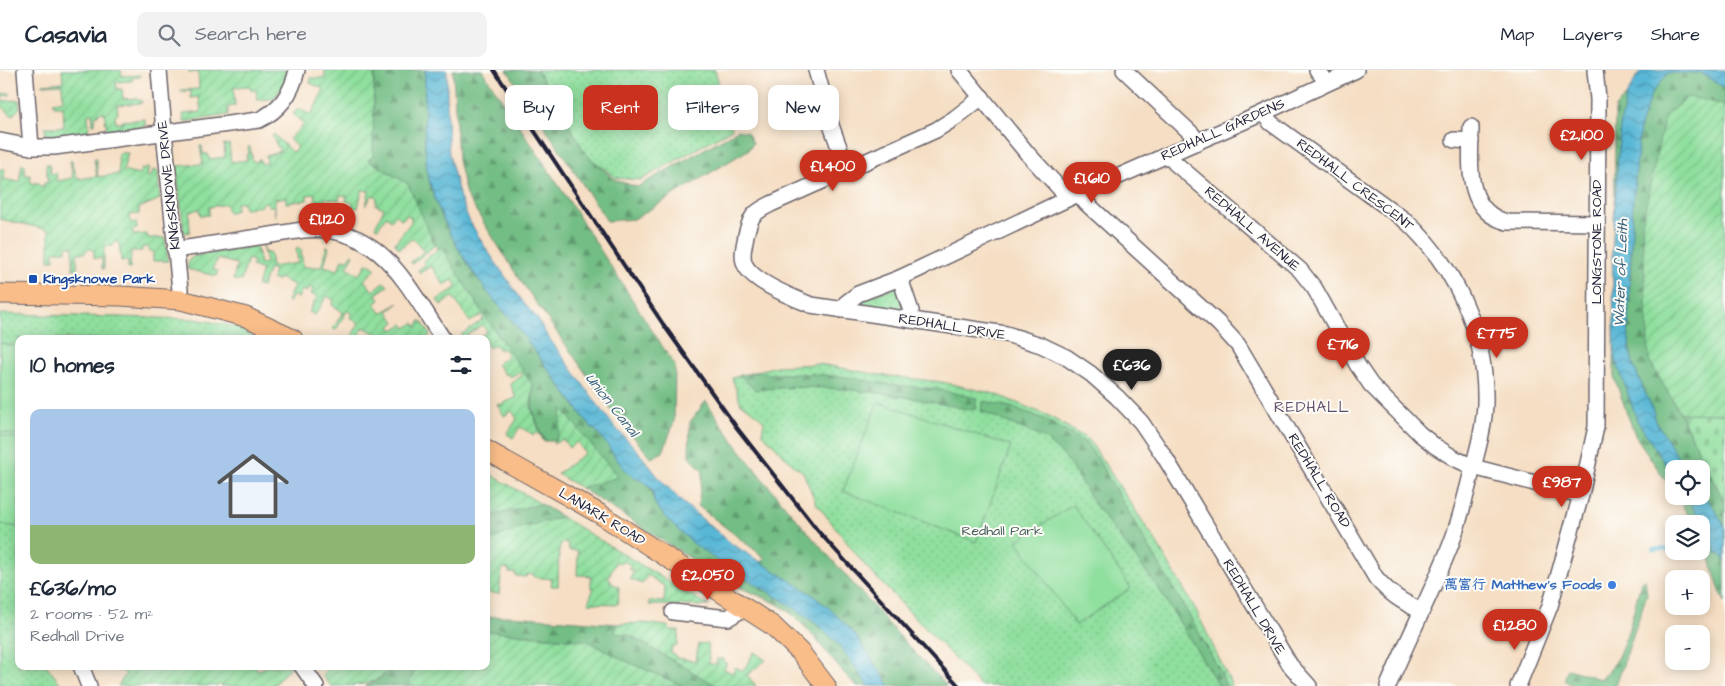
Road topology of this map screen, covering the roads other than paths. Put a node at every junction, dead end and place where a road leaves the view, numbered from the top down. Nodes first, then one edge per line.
1 (25, 70) edge
2 (159, 70) edge
3 (297, 70) edge
4 (816, 70) edge
5 (960, 70) edge
6 (1124, 70) edge
7 (1317, 70) edge
8 (1356, 70) edge
9 (1595, 70) edge
10 (1327, 82) junction
11 (982, 97) junction
12 (1263, 113) junction
13 (164, 132) junction
14 (1454, 140) dead end
15 (0, 141) edge
16 (1198, 142) junction
17 (31, 146) junction
18 (1169, 155) junction
19 (845, 160) junction
20 (1073, 196) junction
21 (1597, 223) junction
22 (175, 250) junction
23 (900, 278) junction
24 (0, 294) edge
25 (181, 300) junction
26 (841, 310) junction
27 (911, 320) junction
28 (284, 335) edge
29 (440, 335) edge
30 (490, 452) edge
31 (1473, 467) junction
32 (1581, 495) junction
33 (746, 607) junction
34 (1421, 611) junction
35 (673, 612) dead end
36 (83, 670) edge
37 (305, 670) edge
38 (89, 686) edge
39 (316, 686) edge
40 (826, 686) edge
41 (1309, 686) edge
42 (1388, 686) edge
43 (1518, 686) edge

1 - 17 street
2 - 13 street, KINGSKNOWE DRIVE
3 - 13 street
4 - 19 street
5 - 11 street, REDHALL ROAD
6 - 16 street
7 - 10 street
8 - 10 street, REDHALL GARDENS
9 - 21 street, LONGSTONE ROAD
10 - 12 street, REDHALL GARDENS
11 - 19 street, REDHALL DRIVE
11 - 20 street, REDHALL ROAD
12 - 16 street, REDHALL GARDENS
12 - 31 street, REDHALL CRESCENT
13 - 17 street
13 - 22 street, KINGSKNOWE DRIVE
14 - 21 street
15 - 17 street
16 - 18 street, REDHALL GARDENS
18 - 20 street, REDHALL GARDENS
18 - 31 street, REDHALL AVENUE
19 - 26 street, REDHALL DRIVE
20 - 23 street, REDHALL GARDENS
20 - 34 street, REDHALL ROAD
21 - 32 street, LONGSTONE ROAD
22 - 25 street, KINGSKNOWE DRIVE
22 - 29 street
23 - 26 street, REDHALL GARDENS
23 - 27 street
24 - 25 main road
25 - 28 main road
26 - 27 street, REDHALL DRIVE
27 - 41 street, REDHALL DRIVE
30 - 33 main road, LANARK ROAD
31 - 32 street, REDHALL AVENUE
31 - 34 street, REDHALL CRESCENT
32 - 43 street, LONGSTONE ROAD
33 - 35 street
33 - 40 main road, LANARK ROAD
34 - 42 street, REDHALL CRESCENT
36 - 38 street
37 - 39 street

